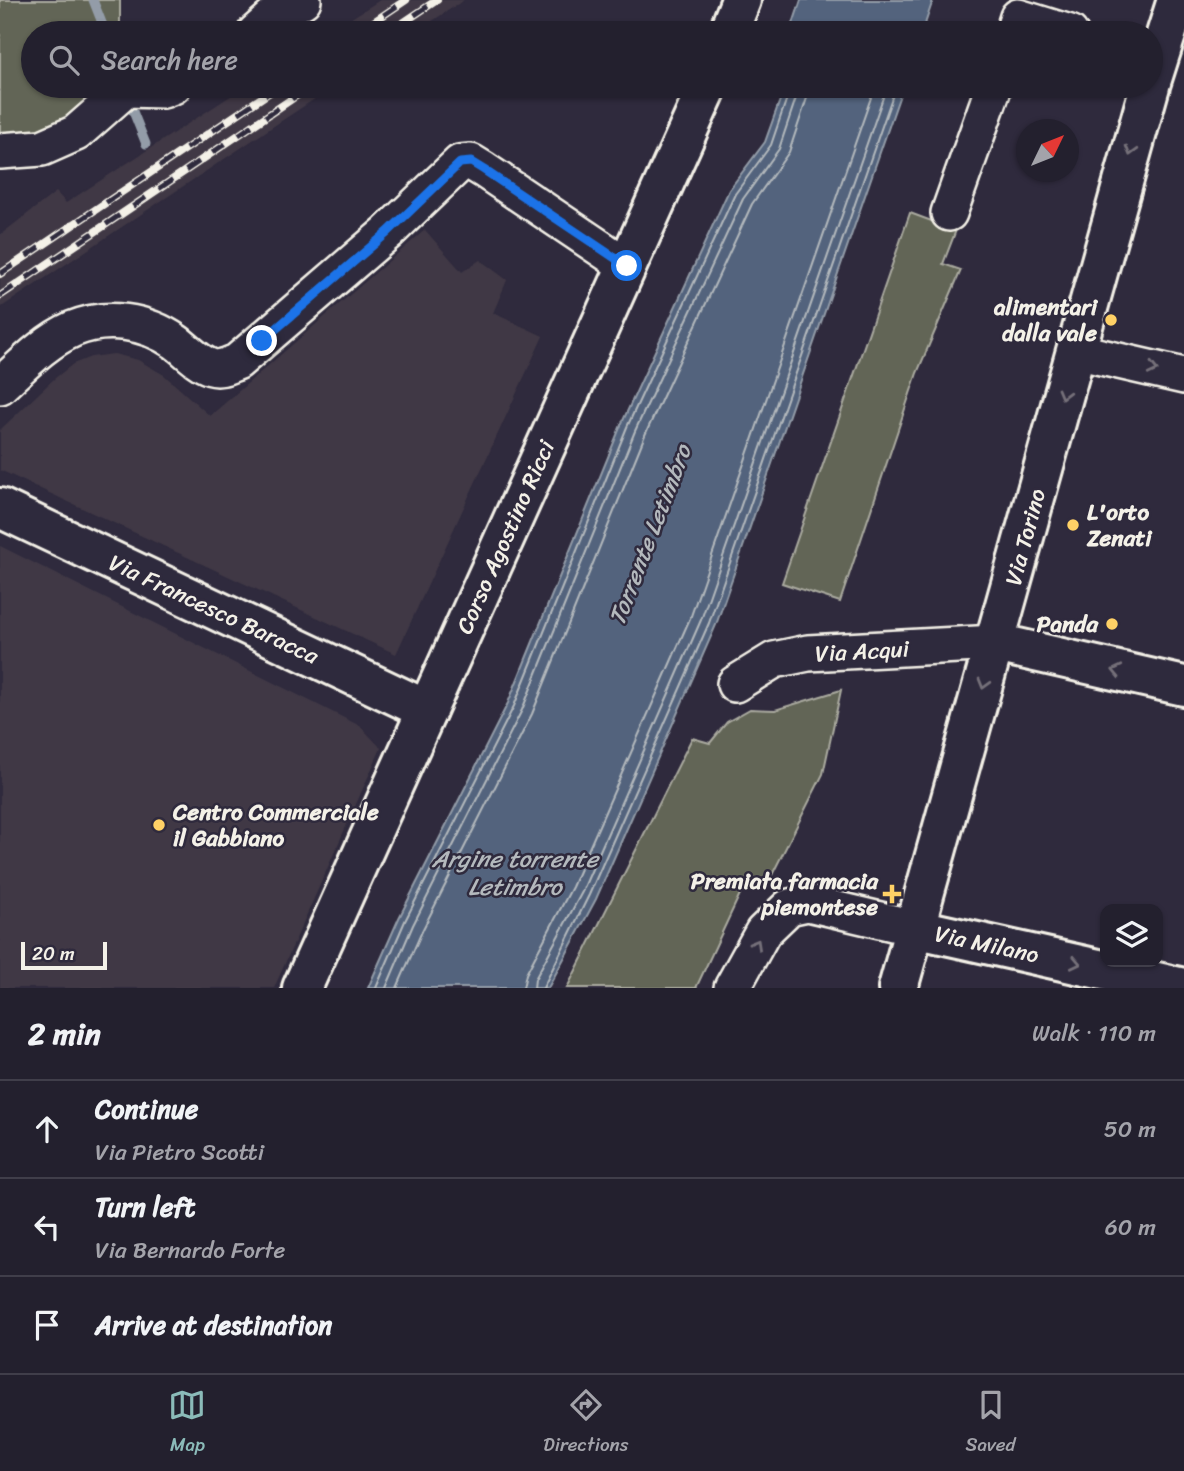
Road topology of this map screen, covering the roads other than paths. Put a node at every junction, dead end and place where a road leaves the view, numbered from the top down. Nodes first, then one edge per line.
1 (303, 0) edge
2 (741, 0) edge
3 (1178, 9) edge
4 (268, 21) edge
5 (733, 21) edge
6 (1017, 21) edge
7 (1031, 21) edge
8 (1163, 45) edge
9 (116, 98) edge
10 (703, 98) edge
11 (990, 98) edge
12 (1145, 98) edge
13 (0, 151) edge
14 (949, 213) dead end
15 (627, 266) junction
16 (1075, 351) junction
17 (1184, 376) edge
18 (0, 386) edge
19 (0, 508) edge
20 (996, 643) junction
21 (735, 684) dead end
22 (1184, 686) edge
23 (428, 710) junction
24 (914, 928) junction
25 (1132, 982) edge
26 (302, 988) edge
27 (732, 988) edge
28 (898, 988) edge
29 (1184, 988) edge

1 - 4 street
2 - 5 street
3 - 8 street, Via Torino
6 - 7 street
9 - 13 street
10 - 15 street, Corso Agostino Ricci
11 - 14 street
12 -> 16 street, Via Torino
15 - 18 street
15 - 23 street, Corso Agostino Ricci
16 -> 17 street
16 -> 20 street, Via Torino
19 - 23 street, Via Francesco Baracca
20 - 21 street, Via Acqui
22 -> 20 street
20 -> 24 street, Via Torino
23 - 26 street, Corso Agostino Ricci
24 -> 25 street, Via Milano
27 -> 24 street
24 - 28 street, Via Torino
25 - 29 street, Via Milano

